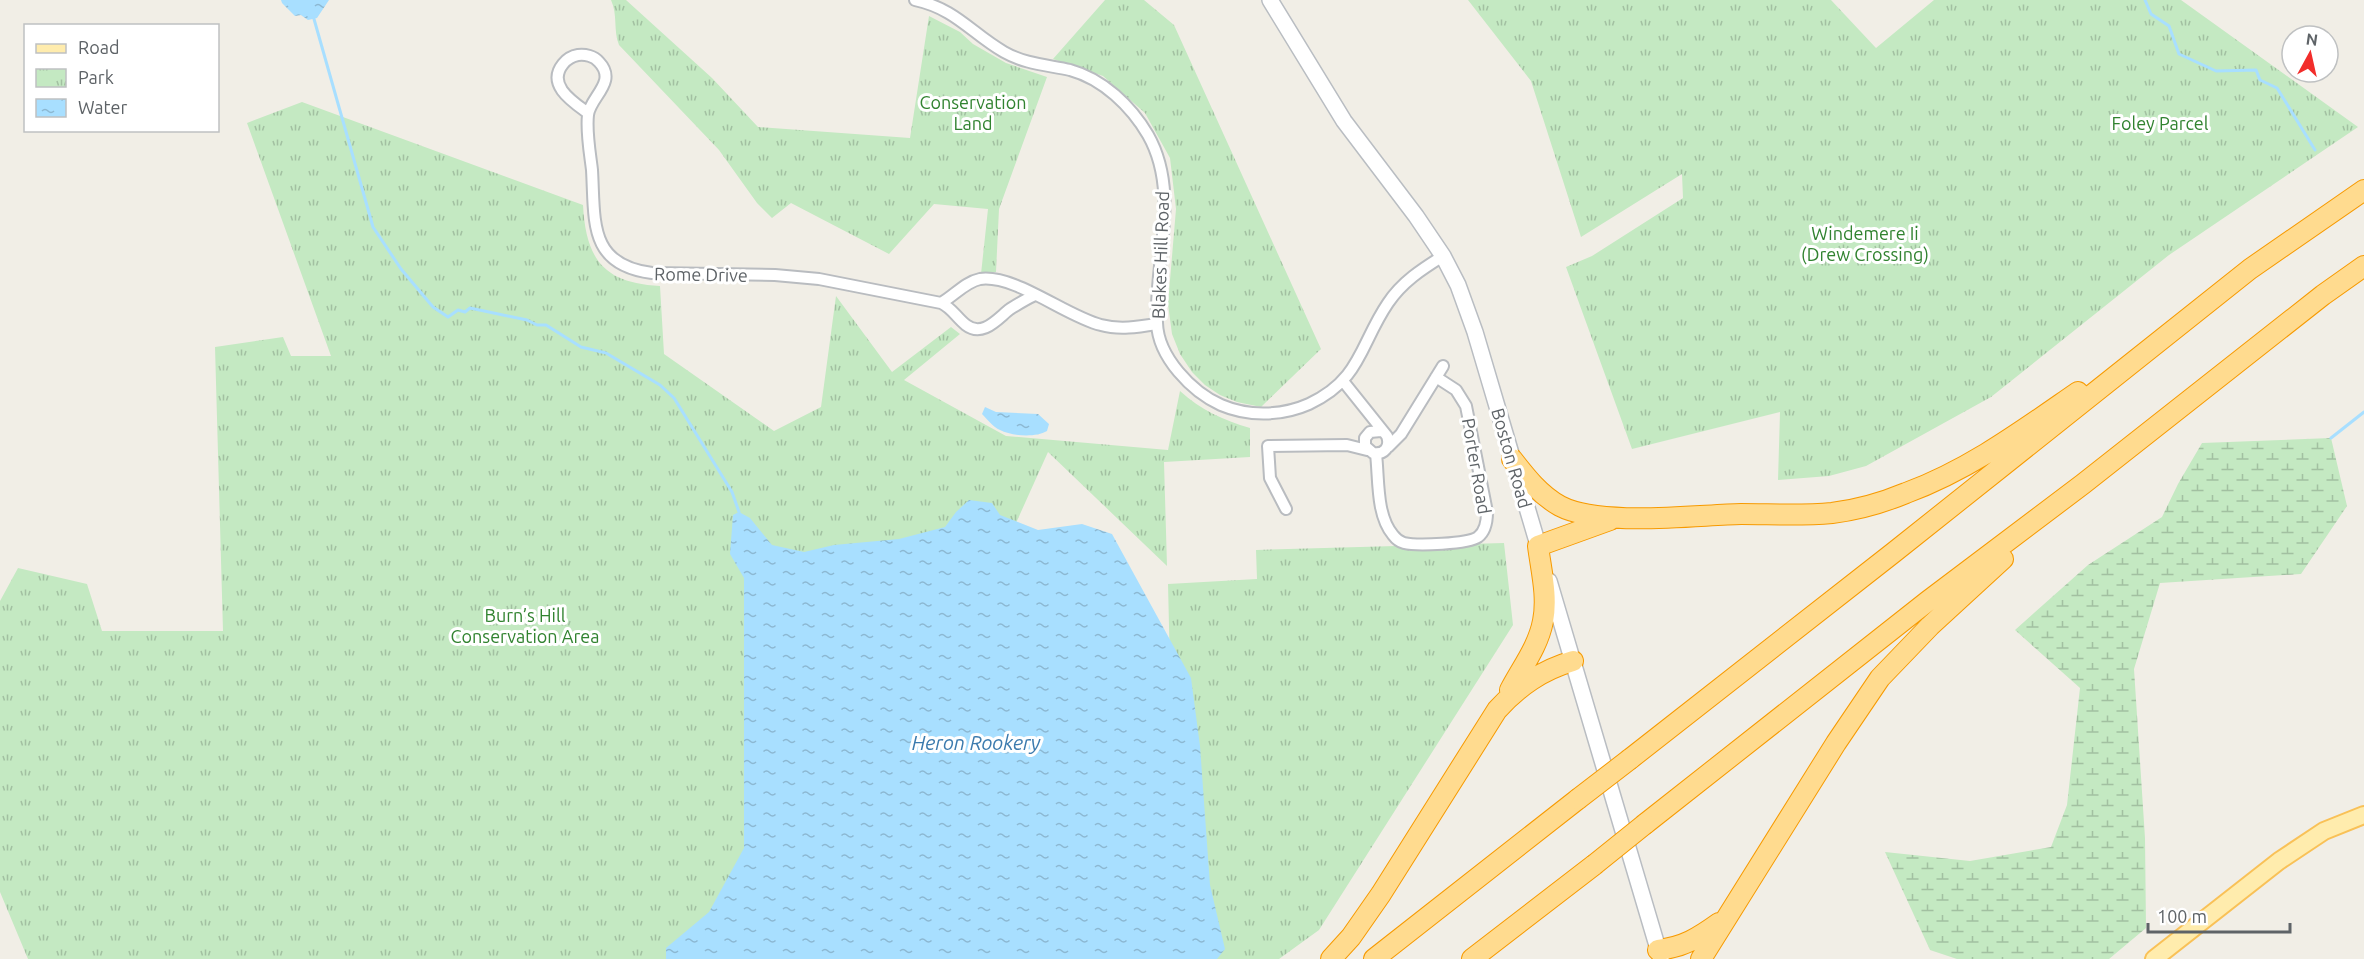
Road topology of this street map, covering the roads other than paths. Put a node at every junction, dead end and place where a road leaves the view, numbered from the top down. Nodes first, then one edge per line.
1 (915, 0) edge
2 (1270, 0) edge
3 (588, 113) junction
4 (2364, 190) edge
5 (1443, 256) junction
6 (2364, 266) edge
7 (1035, 295) junction
8 (941, 303) junction
9 (1156, 324) junction
10 (2176, 329) junction
11 (1443, 366) dead end
12 (1436, 377) junction
13 (1343, 381) junction
14 (1362, 406) junction
15 (1408, 420) junction
16 (1383, 432) junction
17 (1366, 436) junction
18 (1347, 445) junction
19 (1388, 447) junction
20 (1372, 452) junction
21 (1512, 459) junction
22 (2058, 503) junction
23 (1286, 509) dead end
24 (1615, 518) junction
25 (1538, 546) junction
26 (1573, 661) junction
27 (1502, 705) junction
28 (2364, 815) edge
29 (1726, 918) junction
30 (1659, 954) edge
31 (1331, 959) edge
32 (1374, 959) edge
33 (1472, 959) edge
34 (1701, 959) edge
35 (2154, 959) edge

1 - 9 street, Blakes Hill Road
2 - 5 main road, Boston Road
3 - 3 street
3 - 8 street, Rome Drive
4 - 10 highway
5 - 13 street, Blakes Hill Road
5 - 21 main road, Boston Road
6 - 22 highway
7 - 8 street
7 - 8 street, Rome Drive
7 - 9 street
9 - 13 street, Blakes Hill Road
10 - 24 highway
10 - 32 highway, bridge
11 - 12 street
12 - 15 street
12 - 20 street, Porter Road
13 - 14 street
14 - 16 street
14 - 17 street
15 - 16 street
15 - 19 street
16 - 17 street
16 - 19 street
17 - 18 street
17 - 20 street
18 - 20 street
18 - 23 street
19 - 20 street
21 - 24 highway
21 - 25 main road, Boston Road
22 - 29 highway
22 - 33 highway, bridge
24 - 25 highway
25 - 26 main road, Boston Road
25 - 27 highway
26 - 27 highway
26 - 30 main road, Boston Road
27 - 31 highway
28 - 35 main road
29 - 30 highway
29 - 34 highway

